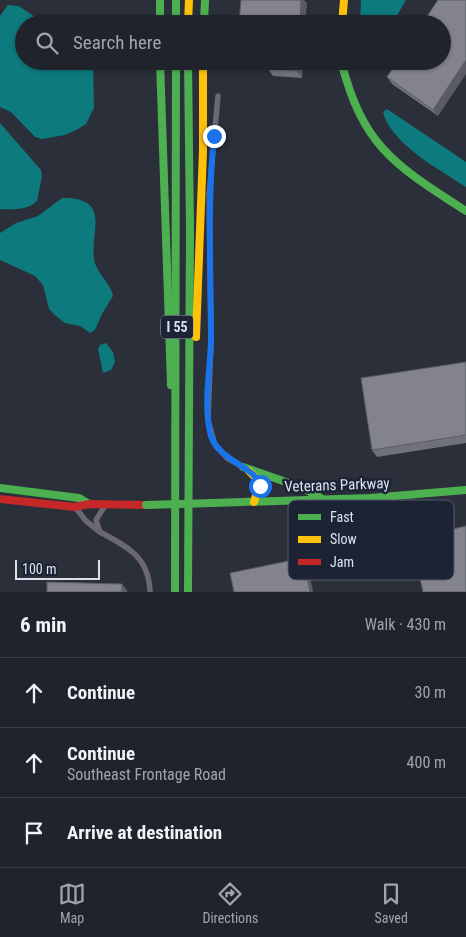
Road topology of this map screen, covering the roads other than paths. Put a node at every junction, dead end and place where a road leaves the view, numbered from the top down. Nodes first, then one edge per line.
1 (160, 0) edge
2 (176, 0) edge
3 (188, 0) edge
4 (205, 0) edge
5 (344, 0) edge
6 (160, 15) edge
7 (176, 15) edge
8 (188, 15) edge
9 (204, 15) edge
10 (343, 15) edge
11 (160, 70) edge
12 (176, 70) edge
13 (188, 70) edge
14 (204, 70) edge
15 (344, 70) edge
16 (218, 96) dead end
17 (466, 211) edge
18 (190, 423) junction
19 (177, 424) junction
20 (243, 467) junction
21 (0, 488) edge
22 (466, 490) edge
23 (322, 498) junction
24 (0, 499) edge
25 (254, 502) junction
26 (89, 504) junction
27 (106, 504) junction
28 (75, 507) junction
29 (100, 532) junction
30 (150, 592) edge
31 (175, 592) edge
32 (188, 592) edge

1 - 6 main road
2 - 7 main road
3 - 8 main road
4 - 9 main road
5 - 10 main road
11 - 19 main road
12 - 19 main road, I 55
13 - 18 main road, I 55
14 - 18 main road
15 - 17 main road
16 - 20 street
18 - 32 main road, I 55
19 - 31 main road, I 55
20 - 23 main road
20 - 25 main road
21 - 26 main road, Veterans Parkway
22 - 23 main road, Veterans Parkway
23 - 25 main road, Veterans Parkway
24 - 28 main road, Veterans Parkway
25 - 27 main road, Veterans Parkway, bridge
26 - 27 main road, Veterans Parkway
26 - 28 main road, Veterans Parkway
27 - 29 street
28 - 29 street
29 - 30 street

